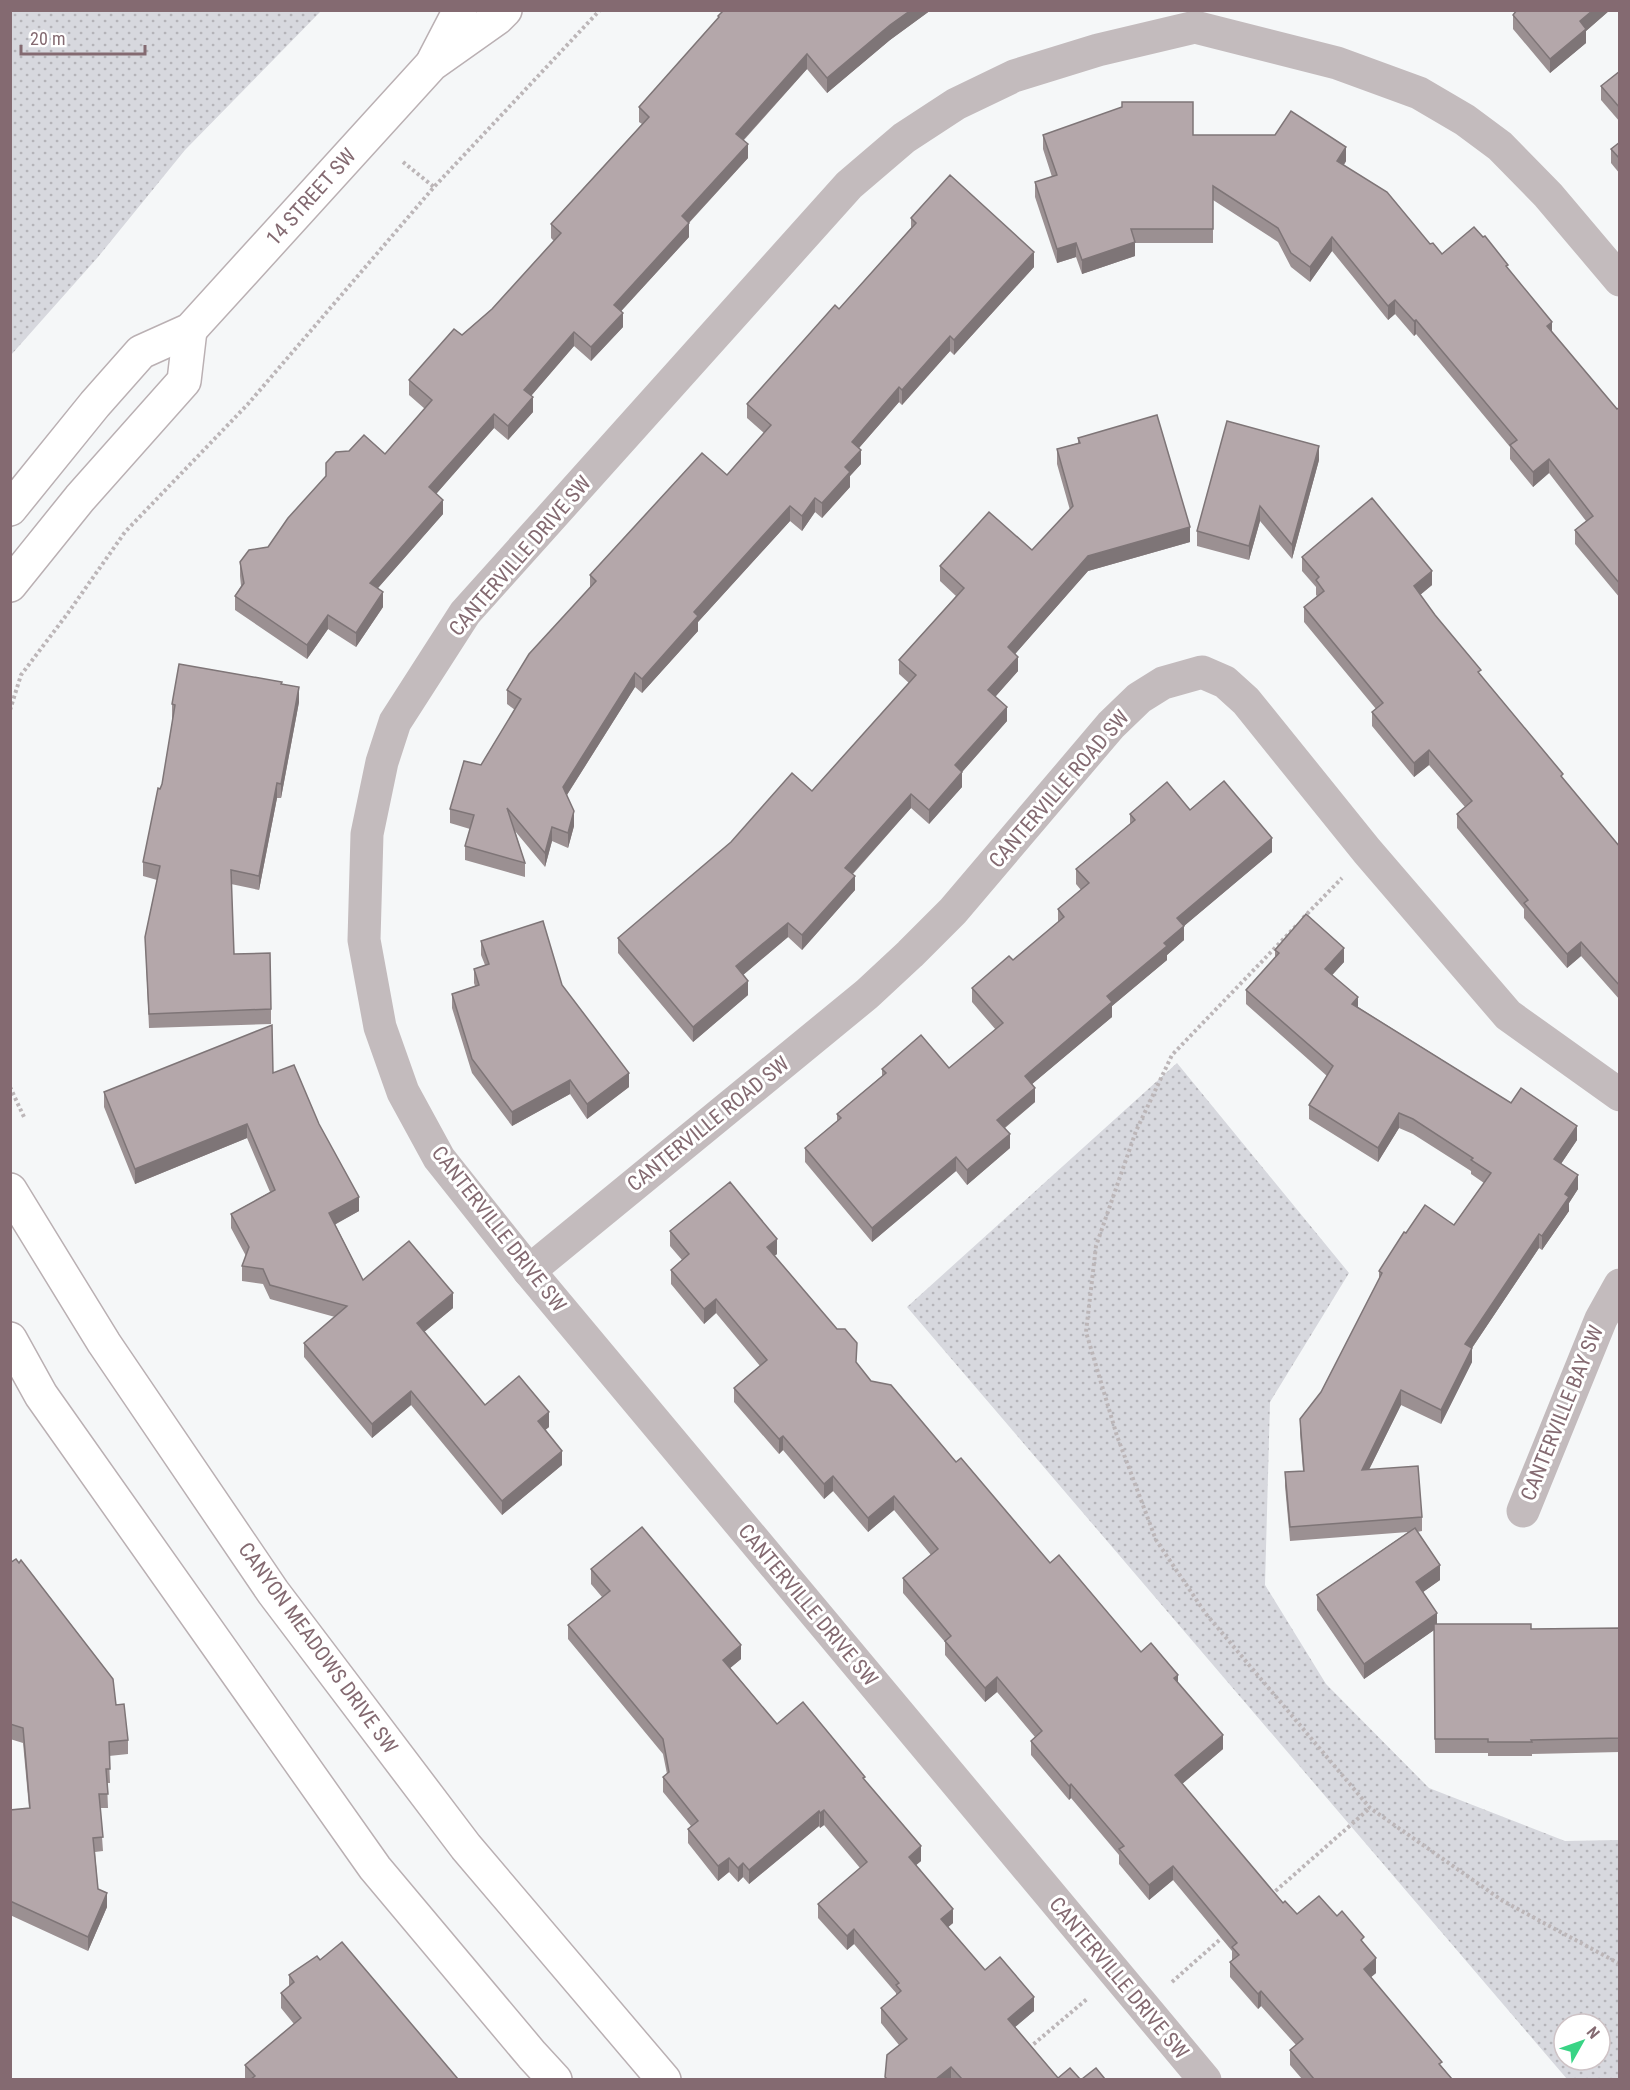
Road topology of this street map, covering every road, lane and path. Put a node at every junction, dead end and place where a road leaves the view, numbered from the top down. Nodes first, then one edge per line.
1 (460, 10) edge
2 (505, 10) edge
3 (600, 10) edge
4 (432, 64) junction
5 (403, 162) dead end
6 (434, 187) junction
7 (1620, 280) edge
8 (190, 330) junction
9 (10, 509) edge
10 (10, 585) edge
11 (10, 710) edge
12 (1367, 851) junction
13 (10, 1087) edge
14 (1620, 1095) edge
15 (24, 1117) dead end
16 (10, 1190) edge
17 (529, 1271) junction
18 (1620, 1285) edge
19 (10, 1339) edge
20 (1522, 1510) dead end
21 (1370, 1808) junction
22 (1264, 1901) edge
23 (1229, 1932) edge
24 (1620, 1964) edge
25 (1115, 1974) junction
26 (1143, 2007) junction
27 (1027, 2049) edge
28 (537, 2067) edge
29 (555, 2079) edge
30 (664, 2079) edge
31 (1205, 2079) edge

1 - 4 main road, 14 STREET SW
2 - 4 main road, 14 STREET SW
3 - 6 path
4 - 8 main road, 14 STREET SW
5 - 6 path
6 - 11 path
7 - 17 street, CANTERVILLE DRIVE SW
8 - 9 main road, 14 STREET SW
8 - 10 main road
12 - 14 street, CANTERVILLE ROAD SW
12 - 17 street, CANTERVILLE ROAD SW
12 - 21 path
13 - 15 path
16 - 30 main road, CANYON MEADOWS DRIVE SW
17 - 25 street, CANTERVILLE DRIVE SW
18 - 20 street, CANTERVILLE BAY SW
19 - 28 main road
21 - 22 path
21 - 24 path
23 - 26 path
25 - 26 street, CANTERVILLE DRIVE SW
25 - 27 path
26 - 31 street, CANTERVILLE DRIVE SW
28 - 29 main road

